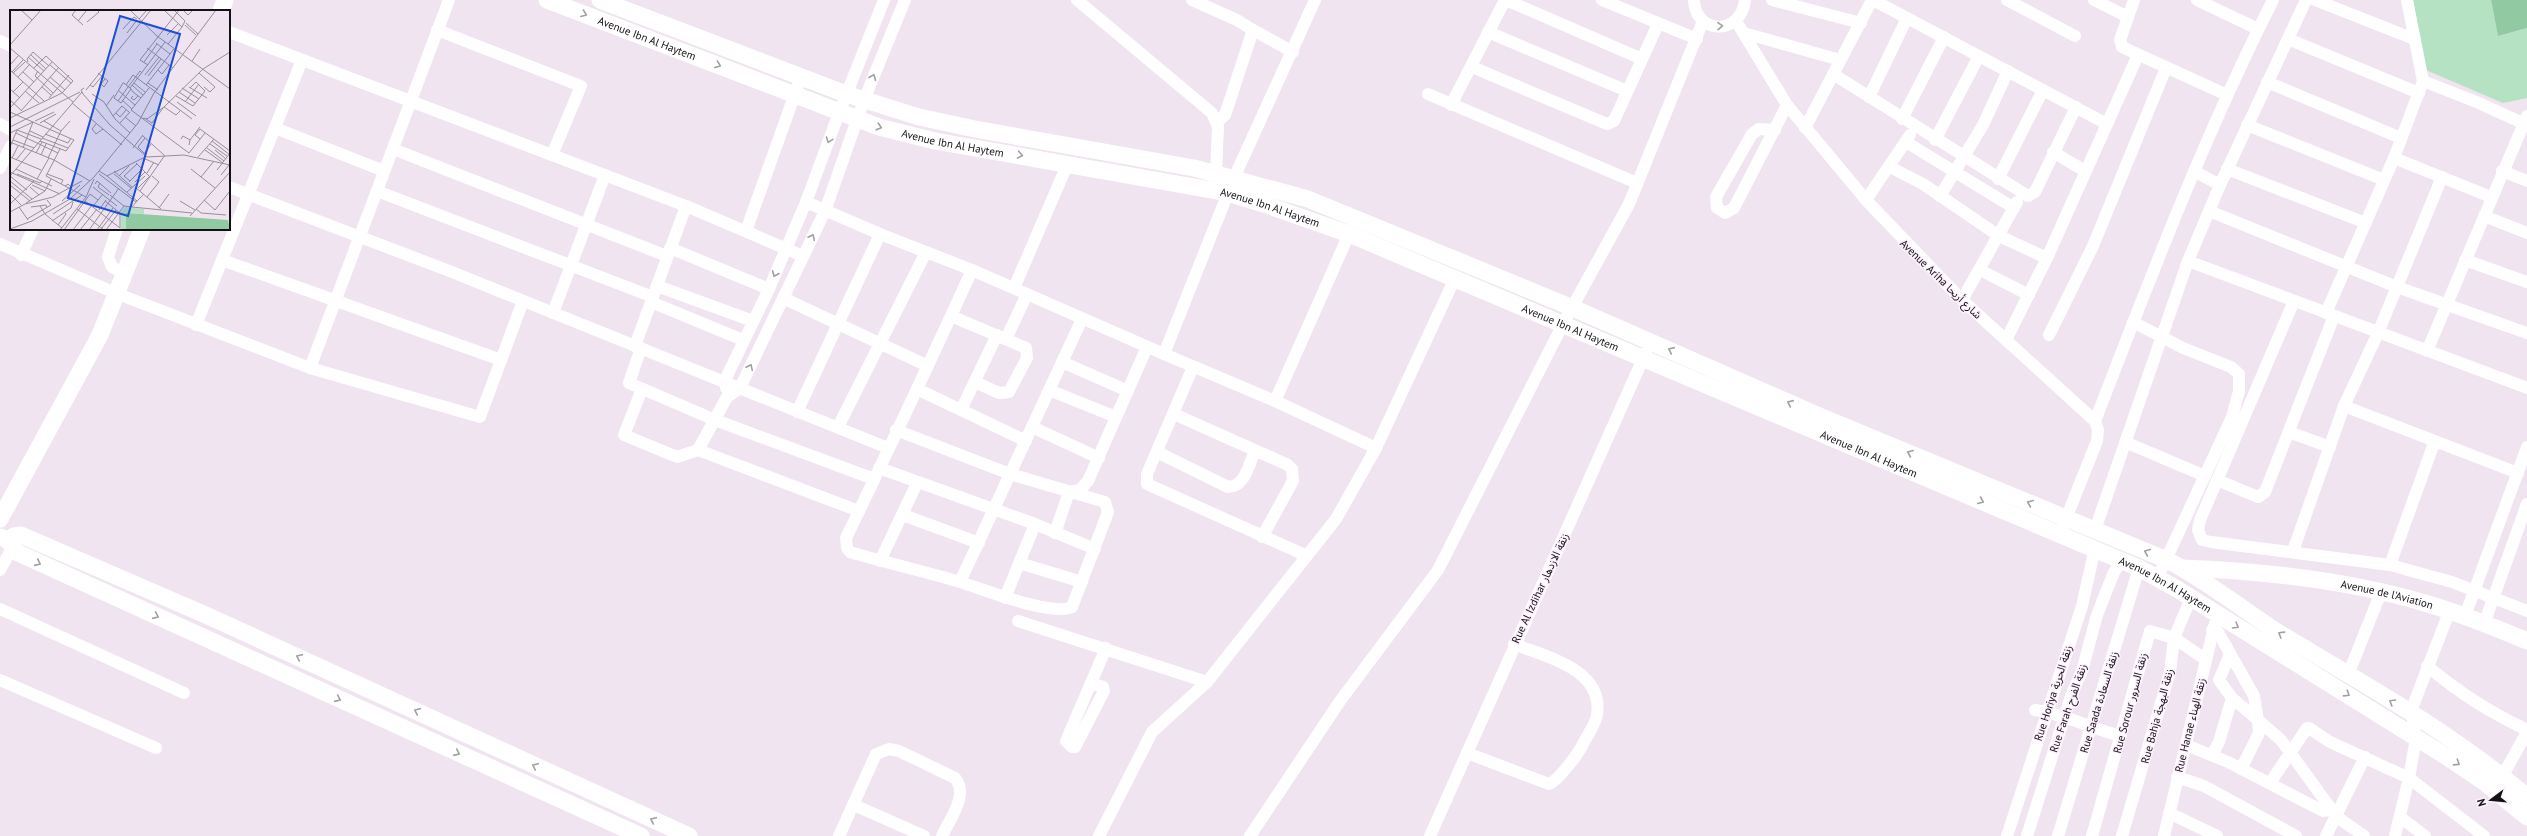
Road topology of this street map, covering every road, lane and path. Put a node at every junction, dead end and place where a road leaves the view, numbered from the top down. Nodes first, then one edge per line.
1 (225, 0) edge
2 (449, 0) edge
3 (547, 0) edge
4 (600, 0) edge
5 (884, 0) edge
6 (904, 0) edge
7 (1077, 0) edge
8 (1192, 0) edge
9 (1315, 0) edge
10 (1505, 0) edge
11 (1602, 0) edge
12 (1694, 0) edge
13 (1745, 0) edge
14 (1772, 0) edge
15 (1873, 0) edge
16 (2007, 0) edge
17 (2094, 0) edge
18 (2134, 0) edge
19 (2197, 0) edge
20 (2273, 0) edge
21 (2306, 0) edge
22 (2315, 0) edge
23 (2407, 0) edge
24 (221, 10) edge
25 (2128, 17) junction
26 (1907, 18) junction
27 (1703, 21) junction
28 (1736, 21) junction
29 (1861, 23) junction
30 (1658, 24) junction
31 (2258, 29) junction
32 (437, 30) junction
33 (1252, 30) junction
34 (230, 32) edge
35 (1488, 32) junction
36 (1744, 33) junction
37 (2075, 36) dead end
38 (1944, 37) junction
39 (1697, 39) junction
40 (2288, 39) junction
41 (2414, 39) junction
42 (0, 41) edge
43 (10, 46) edge
44 (1293, 52) junction
45 (2138, 55) junction
46 (1979, 56) junction
47 (1642, 58) junction
48 (302, 60) junction
49 (1840, 60) junction
50 (1472, 67) junction
51 (2166, 68) junction
52 (2008, 71) junction
53 (1833, 74) junction
54 (801, 78) junction
55 (2423, 81) junction
56 (2267, 82) junction
57 (2043, 90) junction
58 (1627, 91) junction
59 (2419, 93) junction
60 (795, 94) junction
61 (846, 94) junction
62 (1428, 94) dead end
63 (2227, 95) junction
64 (1869, 97) junction
65 (864, 100) junction
66 (411, 101) junction
67 (1452, 105) junction
68 (1787, 105) junction
69 (2076, 107) junction
70 (839, 113) junction
71 (1902, 119) junction
72 (856, 120) junction
73 (2526, 121) edge
74 (1217, 122) junction
75 (0, 124) edge
76 (2107, 124) junction
77 (2247, 125) junction
78 (1915, 127) junction
79 (275, 128) junction
80 (1805, 128) junction
81 (10, 129) edge
82 (1775, 130) junction
83 (2401, 138) junction
84 (1937, 141) junction
85 (1906, 142) junction
86 (10, 148) edge
87 (393, 149) junction
88 (2053, 152) junction
89 (552, 155) junction
90 (1930, 156) junction
91 (1963, 158) junction
92 (2394, 158) junction
93 (1068, 164) junction
94 (1890, 167) junction
95 (0, 168) edge
96 (2227, 169) junction
97 (384, 171) junction
98 (2085, 171) junction
99 (2194, 171) junction
100 (2502, 171) junction
101 (1955, 172) junction
102 (1216, 173) junction
103 (605, 175) junction
104 (2442, 176) junction
105 (1998, 180) junction
106 (2384, 180) junction
107 (2527, 181) edge
108 (1637, 183) junction
109 (2220, 185) junction
110 (1231, 186) junction
111 (230, 187) edge
112 (377, 191) junction
113 (248, 194) junction
114 (2022, 194) junction
115 (1940, 196) junction
116 (2491, 197) junction
117 (1866, 200) junction
118 (806, 202) junction
119 (686, 206) junction
120 (2014, 208) junction
121 (825, 211) junction
122 (2209, 211) junction
123 (2484, 216) junction
124 (2366, 223) junction
125 (586, 224) junction
126 (33, 230) edge
127 (117, 230) edge
128 (142, 230) edge
129 (746, 231) junction
130 (2527, 233) edge
131 (880, 234) junction
132 (1349, 234) junction
133 (1999, 236) junction
134 (360, 237) junction
135 (0, 244) edge
136 (786, 248) junction
137 (669, 252) junction
138 (926, 252) junction
139 (21, 255) junction
140 (803, 256) junction
141 (2047, 258) junction
142 (222, 260) junction
143 (2465, 260) junction
144 (2188, 261) junction
145 (571, 266) junction
146 (2347, 267) junction
147 (972, 270) junction
148 (1980, 270) junction
149 (125, 274) junction
150 (1455, 278) junction
151 (2527, 282) edge
152 (2397, 287) junction
153 (1014, 288) junction
154 (769, 289) junction
155 (118, 294) junction
156 (1027, 294) junction
157 (653, 295) junction
158 (2029, 295) junction
159 (783, 298) junction
160 (1962, 300) junction
161 (336, 301) junction
162 (524, 301) junction
163 (2294, 301) junction
164 (2447, 304) junction
165 (1573, 308) junction
166 (553, 313) junction
167 (2330, 314) junction
168 (951, 316) junction
169 (1082, 319) junction
170 (753, 321) junction
171 (2133, 322) junction
172 (838, 324) junction
173 (1563, 324) junction
174 (196, 325) junction
175 (2378, 333) junction
176 (2527, 333) edge
177 (2049, 336) dead end
178 (1001, 337) junction
179 (2162, 337) junction
180 (743, 340) junction
181 (2006, 340) junction
182 (1651, 342) junction
183 (880, 343) junction
184 (638, 347) junction
185 (1147, 347) junction
186 (2427, 351) junction
187 (1164, 354) junction
188 (1643, 358) junction
189 (501, 360) junction
190 (1062, 362) junction
191 (928, 366) junction
192 (1193, 367) junction
193 (310, 368) junction
194 (725, 380) junction
195 (974, 382) junction
196 (740, 388) junction
197 (2527, 388) edge
198 (642, 389) junction
199 (917, 390) junction
200 (1049, 390) junction
201 (1128, 391) junction
202 (727, 397) junction
203 (1275, 401) junction
204 (2344, 406) junction
205 (961, 410) junction
206 (797, 412) junction
207 (1174, 414) junction
208 (1116, 417) junction
209 (716, 420) junction
210 (2095, 421) junction
211 (838, 427) junction
212 (1032, 427) junction
213 (896, 430) junction
214 (2288, 432) junction
215 (1026, 441) junction
216 (2125, 442) junction
217 (2434, 443) junction
218 (2330, 447) junction
219 (2527, 447) edge
220 (888, 448) junction
221 (1376, 448) junction
222 (698, 450) junction
223 (1255, 451) junction
224 (1158, 452) junction
225 (1099, 458) junction
226 (879, 468) junction
227 (2518, 473) junction
228 (1010, 474) junction
229 (2205, 476) junction
230 (874, 479) junction
231 (2217, 480) junction
232 (917, 482) junction
233 (1070, 492) junction
234 (2527, 504) edge
235 (859, 510) junction
236 (994, 510) junction
237 (903, 515) junction
238 (2066, 518) junction
239 (0, 519) edge
240 (1035, 524) junction
241 (2096, 530) junction
242 (1055, 533) junction
243 (2059, 534) junction
244 (1262, 537) junction
245 (6, 542) edge
246 (978, 543) junction
247 (2095, 548) junction
248 (1095, 549) junction
249 (2293, 551) junction
250 (1305, 555) junction
251 (2123, 560) junction
252 (2167, 560) junction
253 (880, 561) junction
254 (1019, 563) junction
255 (2390, 565) junction
256 (2140, 568) junction
257 (2182, 568) junction
258 (0, 570) edge
259 (2240, 573) junction
260 (2158, 577) junction
261 (960, 582) junction
262 (1082, 582) junction
263 (2204, 584) junction
264 (2474, 590) junction
265 (2381, 592) junction
266 (1005, 598) junction
267 (2191, 598) junction
268 (2493, 598) junction
269 (0, 609) edge
270 (2527, 611) edge
271 (2457, 613) junction
272 (208, 616) junction
273 (1018, 621) dead end
274 (2215, 623) junction
275 (2484, 624) junction
276 (200, 636) junction
277 (2174, 638) junction
278 (2527, 641) edge
279 (1514, 644) junction
280 (1106, 648) junction
281 (2230, 654) junction
282 (2205, 659) junction
283 (2427, 666) junction
284 (2348, 675) junction
285 (0, 680) edge
286 (1207, 682) junction
287 (1091, 683) junction
288 (184, 693) dead end
289 (2232, 698) junction
290 (2041, 711) junction
291 (2411, 711) junction
292 (2065, 718) junction
293 (2258, 720) junction
294 (2092, 727) junction
295 (2527, 731) edge
296 (2121, 736) junction
297 (2416, 738) junction
298 (2186, 745) junction
299 (156, 748) dead end
300 (2289, 752) junction
301 (1468, 754) junction
302 (512, 755) junction
303 (2212, 755) junction
304 (2365, 757) junction
305 (2241, 769) junction
306 (505, 774) junction
307 (2177, 777) junction
308 (2502, 777) junction
309 (2409, 778) junction
310 (2270, 783) junction
311 (2527, 797) edge
312 (854, 805) junction
313 (2169, 813) junction
314 (2334, 814) junction
315 (2400, 817) junction
316 (2527, 817) edge
317 (2167, 835) edge
318 (642, 836) edge
319 (689, 836) edge
320 (838, 836) edge
321 (924, 836) edge
322 (942, 836) edge
323 (1099, 836) edge
324 (1250, 836) edge
325 (1430, 836) edge
326 (2007, 836) edge
327 (2027, 836) edge
328 (2058, 836) edge
329 (2092, 836) edge
330 (2122, 836) edge
331 (2217, 836) edge
332 (2296, 836) edge
333 (2326, 836) edge
334 (2364, 836) edge
335 (2395, 836) edge
336 (2424, 836) edge
337 (2484, 836) edge

1 - 24 street
2 - 32 street
3 -> 60 street, Avenue Ibn Al Haytem
4 - 54 street, Avenue Ibn Al Haytem
5 - 61 street
65 -> 6 street
7 - 74 street
8 - 33 street
9 - 44 street
10 - 35 street
10 - 47 street
11 - 30 street
12 - 27 street
13 - 28 street
14 - 29 street
15 - 26 street
15 - 29 street
16 - 37 street
17 - 25 street
18 - 25 street
19 - 31 street
20 - 31 street
21 - 40 street
22 - 41 street
23 - 41 street
25 - 45 street
26 - 38 street
26 - 64 street
27 -> 28 street
27 - 39 street
28 - 36 street, Avenue Ariha شارع أريحا
29 - 49 street
30 - 39 street
30 - 47 street
31 - 63 street
32 - 66 street
32 - 89 street
33 - 44 street
33 - 74 street
34 - 48 street
35 - 50 street
35 - 58 street
36 - 49 street
36 - 68 street, Avenue Ariha شارع أريحا
38 - 46 street
38 - 71 street
39 - 108 street
40 - 56 street
40 - 59 street
41 - 55 street
42 - 43 street
44 - 110 street
45 - 51 street
45 - 76 street
46 - 52 street
46 - 84 street
47 - 58 street
48 - 66 street
48 - 79 street
49 - 53 street
50 - 58 street
50 - 67 street
51 - 63 street
51 - 177 street
52 - 57 street
52 - 91 street
53 - 64 street
53 - 80 street
54 - 60 street
54 - 61 street, Avenue Ibn Al Haytem
55 - 59 street
55 - 73 street
56 - 77 street
56 - 83 street
57 - 69 street
57 - 105 street
59 - 83 street
60 - 70 street, Avenue Ibn Al Haytem
60 - 129 street
61 - 65 street, Avenue Ibn Al Haytem
61 - 70 street
62 - 67 street
63 - 99 street
64 - 71 street
65 - 72 street
65 - 102 street, Avenue Ibn Al Haytem
66 - 87 street
66 - 89 street
67 - 108 street
68 - 80 street, Avenue Ariha شارع أريحا
68 - 82 street
69 - 76 street
69 - 88 street
70 - 72 street, Avenue Ibn Al Haytem
70 -> 118 street
71 - 78 street
72 -> 93 street, Avenue Ibn Al Haytem
72 - 121 street
73 - 100 street
74 - 102 street
75 - 81 street
76 - 98 street
77 - 96 street
77 - 106 street
78 - 84 street
78 - 85 street
79 - 97 street
79 - 113 street
80 - 117 street, Avenue Ariha شارع أريحا
82 - 82 street
83 - 92 street
84 - 90 street
84 - 91 street
85 - 90 street
85 - 94 street
86 - 95 street
87 - 97 street
87 - 125 street
88 - 98 street
88 - 114 street
89 - 103 street
90 - 101 street
91 - 101 street
91 - 105 street
92 - 104 street
92 - 106 street
93 - 110 street, Avenue Ibn Al Haytem
93 - 153 street
94 - 115 street
94 - 117 street
96 - 109 street
96 - 124 street
97 - 112 street
98 - 141 street
99 - 109 street
99 - 171 street
100 - 107 street
100 - 116 street
101 - 115 street
101 - 120 street
102 - 110 street, Avenue Ibn Al Haytem
103 - 119 street
103 - 125 street
104 - 116 street
104 - 152 street
105 - 114 street
106 - 124 street
108 - 165 street
109 - 122 street
110 - 132 street, Avenue Ibn Al Haytem
110 - 165 street, Avenue Ibn Al Haytem
110 - 187 street
111 - 113 street
112 - 134 street
112 - 145 street
113 - 134 street
113 - 142 street
114 - 120 street
115 - 133 street
116 - 123 street
117 - 160 street, Avenue Ariha شارع أريحا
118 - 121 street
118 - 136 street
119 - 129 street
119 - 137 street
120 - 133 street
121 - 131 street
140 -> 121 street
122 - 144 street
122 - 146 street
123 - 130 street
123 - 143 street
124 - 146 street
125 - 137 street
125 - 145 street
126 - 139 street
127 - 149 street
128 - 149 street
129 - 136 street
131 - 138 street
131 - 172 street
132 - 150 street, Avenue Ibn Al Haytem
132 - 203 street
133 - 141 street
133 - 148 street
134 - 161 street
134 - 162 street
135 - 139 street
136 - 140 street
136 -> 154 street
137 - 154 street
137 - 157 street
138 - 147 street
138 - 183 street
139 - 155 street
140 - 159 street
141 - 158 street
142 - 161 street
142 - 174 street
143 - 151 street
143 - 164 street
144 - 163 street
144 - 179 street
145 - 157 street
145 - 166 street
146 - 152 street
146 - 167 street
147 - 153 street
147 - 168 street
148 - 158 street
148 - 160 street
149 - 155 street
150 - 173 street, Avenue Ibn Al Haytem
150 - 221 street
152 - 164 street
152 - 175 street
153 - 156 street
154 - 170 street
155 - 174 street
155 - 239 street
156 - 169 street
156 - 178 street
157 - 170 street
157 - 180 street
157 - 184 street
158 - 181 street
159 - 172 street
196 -> 159 street
160 - 181 street, Avenue Ariha شارع أريحا
161 - 189 street
161 - 193 street
162 - 166 street
162 - 189 street
163 - 167 street
163 - 231 street
164 - 176 street
164 - 186 street
165 - 173 street
165 - 182 street, Avenue Ibn Al Haytem
166 - 184 street
167 - 175 street
167 - 214 street
168 - 178 street
168 - 191 street
169 - 185 street
169 - 190 street
170 - 180 street
171 - 179 street
171 - 210 street
172 - 183 street
172 - 206 street
173 - 188 street, Avenue Ibn Al Haytem
173 - 324 street
174 - 193 street
175 - 186 street
175 - 204 street
178 - 195 street
178 - 195 street
179 - 216 street
179 - 229 street
180 - 194 street
181 - 210 street, Avenue Ariha شارع أريحا
182 - 188 street, Rue Al Izdihar زنقة الازدهار
238 -> 182 street, Avenue Ibn Al Haytem
183 - 191 street
183 - 211 street
184 - 194 street
184 - 198 street
185 - 187 street
185 - 201 street
186 - 197 street
187 - 192 street
188 -> 243 street, Avenue Ibn Al Haytem
188 - 279 street, Rue Al Izdihar زنقة الازدهار
189 - 193 street
190 - 200 street
190 - 201 street
191 - 199 street
192 - 203 street
192 - 207 street
194 - 196 street
194 - 202 street
195 - 205 street
196 - 202 street
196 - 206 street
198 - 209 street
198 - 222 street
199 - 205 street
199 - 213 street
200 - 208 street
200 - 212 street
201 - 208 street
202 - 209 street
203 - 221 street
204 - 217 street
204 - 218 street
205 - 215 street
206 - 211 street
207 - 223 street
207 - 224 street
208 - 225 street
209 - 222 street
209 - 230 street
210 - 238 street
211 - 220 street
212 - 215 street
212 - 225 street
213 - 220 street
213 - 228 street
214 - 218 street
214 - 231 street
215 - 228 street
216 - 229 street
216 - 241 street
217 - 227 street
217 - 255 street
218 - 249 street
219 - 227 street
220 - 226 street
221 - 250 street
222 - 235 street
223 - 224 street
223 - 244 street
224 - 244 street
225 - 233 street
226 - 230 street
226 - 232 street
227 - 264 street
228 - 233 street
228 - 236 street
229 - 252 street
230 - 235 street
231 - 249 street
232 - 236 street
232 - 237 street
233 - 242 street
233 - 248 street
234 - 268 street
235 - 253 street
236 - 240 street
236 - 246 street
237 - 246 street
237 - 253 street
238 - 241 street, Avenue Ibn Al Haytem
238 - 243 street
240 - 242 street
240 - 254 street
252 -> 241 street, Avenue Ibn Al Haytem
242 - 248 street
243 - 247 street, Avenue Ibn Al Haytem
244 - 250 street
245 - 258 street
245 - 272 street
245 -> 276 street
246 - 261 street
247 - 251 street, Avenue Ibn Al Haytem
247 - 290 street, Rue Horiya زنقة الحرية
248 - 262 street
249 - 255 street
250 - 286 street
251 - 256 street, Avenue Ibn Al Haytem
251 - 292 street, Rue Farah زنقة الفرح
252 - 257 street, Avenue Ibn Al Haytem
252 - 260 street
253 - 261 street
254 - 262 street
254 - 266 street
255 - 264 street
256 - 260 street, Avenue Ibn Al Haytem
256 - 294 street, Rue Saada زنقة السعادة
257 - 259 street, Avenue de l'Aviation
257 - 263 street, Avenue Ibn Al Haytem
259 - 263 street, Avenue de l'Aviation
259 - 265 street, Avenue de l'Aviation
260 - 267 street, Avenue Ibn Al Haytem
261 - 266 street
262 - 266 street
263 - 267 street
284 -> 263 street, Avenue Ibn Al Haytem
264 - 268 street
264 - 271 street
265 - 271 street, Avenue de l'Aviation
265 - 284 street
267 - 274 street, Avenue Ibn Al Haytem
267 - 277 street, Rue Bahja زنقة البهجة
268 - 270 street
268 - 275 street
269 - 288 street
271 - 275 street, Avenue de l'Aviation
271 - 283 street
272 - 276 street
302 -> 272 street
273 - 280 street
274 - 281 street
274 - 282 street, Rue Hanae زنقة الهناء
274 -> 297 street, Avenue Ibn Al Haytem
275 - 278 street, Avenue de l'Aviation
276 -> 306 street
277 - 282 street, Rue Sorour زنقة السرور
277 - 296 street, Rue Sorour زنقة السرور
277 - 330 street, Rue Bahja زنقة البهجة
279 - 301 street, Rue Al Izdihar زنقة الازدهار
279 - 301 street
280 - 286 street
280 - 287 street
281 - 289 street
281 - 293 street
282 - 298 street, Rue Hanae زنقة الهناء
283 - 291 street
283 - 295 street
291 -> 284 street, Avenue Ibn Al Haytem
285 - 299 street
286 - 323 street
287 - 287 street
289 - 293 street
289 - 303 street
290 - 292 street
290 - 326 street, Rue Horiya زنقة الحرية
291 - 297 street
291 - 308 street, Avenue Ibn Al Haytem
292 - 294 street
292 - 327 street, Rue Farah زنقة الفرح
293 - 300 street
293 - 305 street
294 - 296 street
294 - 328 street, Rue Saada زنقة السعادة
295 - 308 street
296 - 329 street, Rue Sorour زنقة السرور
297 - 309 street
297 -> 316 street, Avenue Ibn Al Haytem
298 - 303 street
298 - 307 street, Rue Hanae زنقة الهناء
300 - 304 street
300 - 310 street
300 - 314 street
301 - 325 street, Rue Al Izdihar زنقة الازدهار
302 - 306 street
319 -> 302 street
303 - 305 street
304 - 309 street
304 - 314 street
305 - 310 street
306 - 318 street
307 - 313 street, Rue Hanae زنقة الهناء
307 - 332 street
308 - 311 street, Avenue Ibn Al Haytem
309 - 315 street
309 - 337 street
310 - 314 street
312 - 320 street
312 - 321 street
312 - 322 street
313 - 317 street, Rue Hanae زنقة الهناء
313 - 331 street
314 - 333 street
314 - 334 street
315 - 335 street
315 - 336 street

